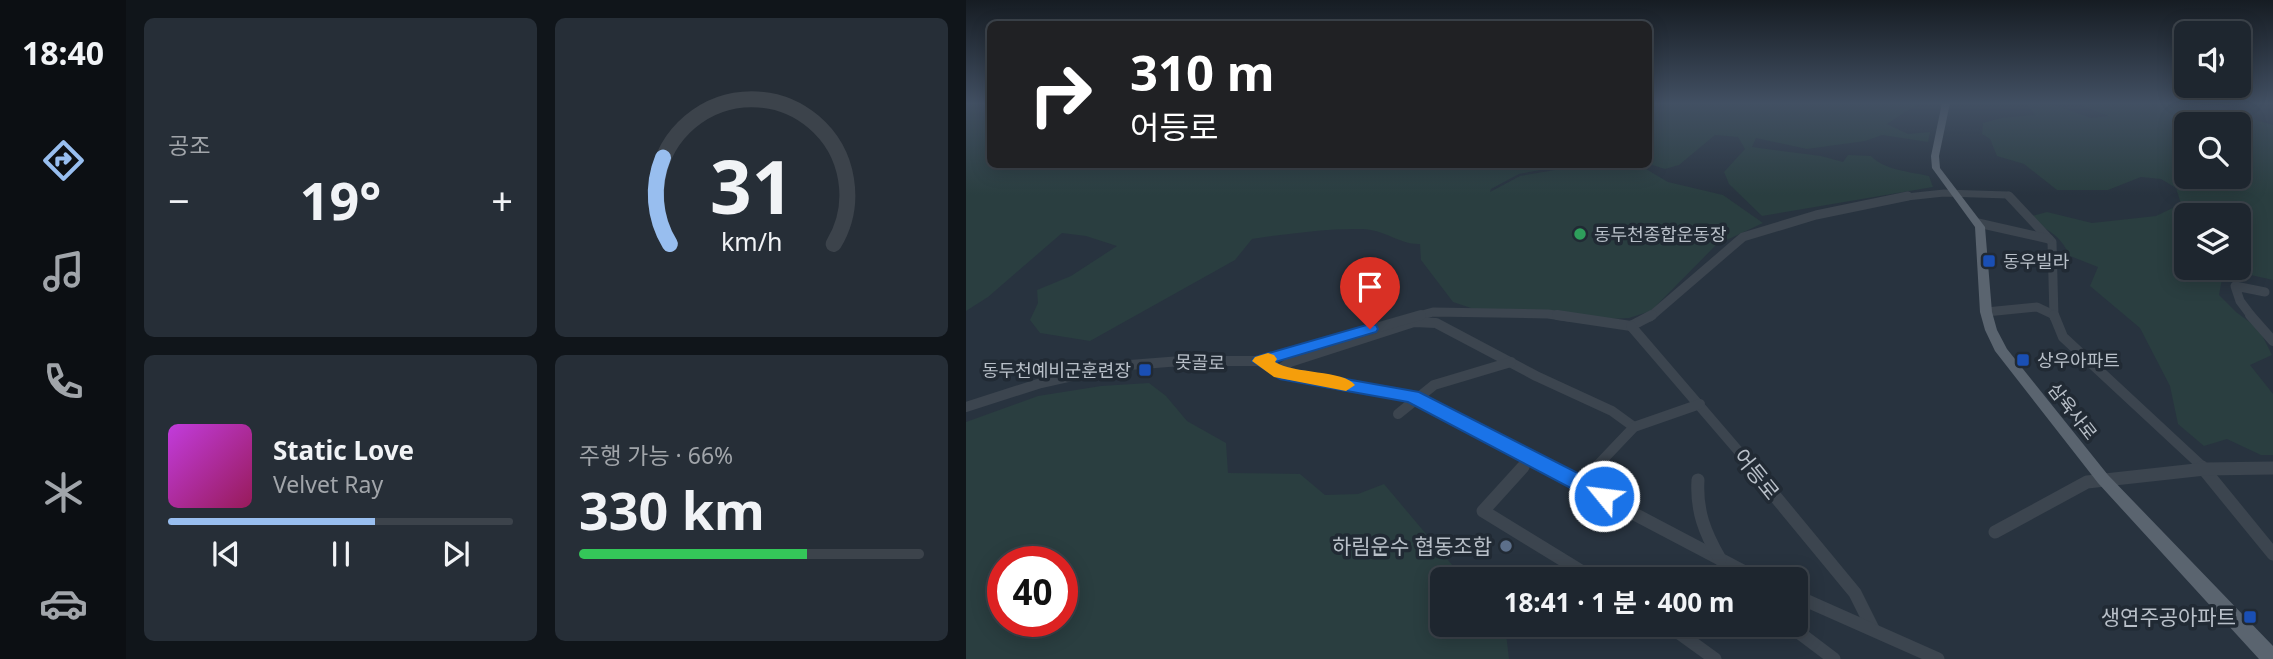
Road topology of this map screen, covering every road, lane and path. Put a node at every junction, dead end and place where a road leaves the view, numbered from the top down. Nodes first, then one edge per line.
1 (1940, 134) edge
2 (1951, 191) junction
3 (1978, 223) junction
4 (2050, 239) junction
5 (2264, 292) dead end
6 (1986, 312) junction
7 (2054, 315) junction
8 (1631, 326) junction
9 (2273, 341) edge
10 (1261, 361) junction
11 (1511, 362) junction
12 (1278, 371) junction
13 (1416, 398) junction
14 (1700, 404) junction
15 (966, 407) edge
16 (1398, 414) dead end
17 (1633, 427) junction
18 (1532, 457) junction
19 (2273, 468) edge
20 (2205, 469) junction
21 (2103, 479) junction
22 (1698, 480) dead end
23 (1581, 483) junction
24 (1995, 533) dead end
25 (2273, 554) edge
26 (1720, 560) junction
27 (1574, 567) edge
28 (1730, 567) edge
29 (1808, 601) edge
30 (1872, 629) junction
31 (1691, 637) edge
32 (1805, 637) edge
33 (1715, 659) edge
34 (1834, 659) edge
35 (1938, 659) edge
36 (2272, 659) edge

1 - 2 main road
2 - 3 main road
2 - 4 street
2 - 8 street
3 - 4 street
3 - 6 main road, 삼육사로
4 - 7 street
5 - 9 street
6 - 7 street
6 - 21 main road, 삼육사로
7 - 20 street
8 - 10 street
8 - 14 street, 어등로
10 - 12 street
10 - 15 street, 못골로
11 - 12 street
11 - 13 street
11 - 17 street
12 - 13 street
13 - 16 street
13 - 18 street
14 - 17 street
14 - 30 street, 어등로
17 - 23 street
18 - 23 street
18 - 27 street
19 - 20 street
20 - 21 street
20 - 25 street
21 - 24 street
21 - 36 main road, 삼육사로
22 - 26 street
23 - 26 street
26 - 28 street
29 - 30 street
30 - 35 street
31 - 33 street
32 - 34 street

